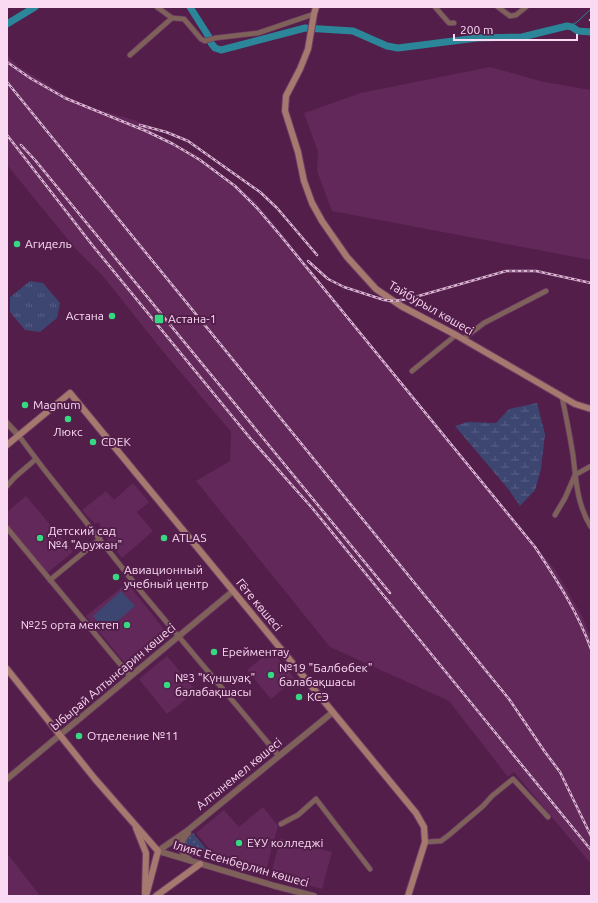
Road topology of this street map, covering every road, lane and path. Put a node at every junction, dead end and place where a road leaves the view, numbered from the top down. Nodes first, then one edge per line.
1 (157, 7) edge
2 (316, 7) edge
3 (435, 7) edge
4 (498, 7) edge
5 (526, 7) edge
6 (314, 14) junction
7 (172, 18) junction
8 (454, 24) dead end
9 (130, 55) dead end
10 (546, 291) dead end
11 (456, 335) junction
12 (464, 339) junction
13 (412, 371) dead end
14 (562, 397) junction
15 (591, 409) edge
16 (7, 422) edge
17 (19, 436) junction
18 (7, 445) edge
19 (36, 459) junction
20 (591, 466) edge
21 (575, 475) junction
22 (7, 486) edge
23 (555, 515) dead end
24 (591, 527) edge
25 (7, 528) edge
26 (100, 540) junction
27 (50, 580) junction
28 (233, 591) junction
29 (178, 637) junction
30 (7, 669) edge
31 (130, 676) junction
32 (333, 712) junction
33 (60, 734) junction
34 (279, 756) junction
35 (8, 777) edge
36 (548, 817) dead end
37 (199, 822) junction
38 (134, 823) junction
39 (281, 824) dead end
40 (425, 842) junction
41 (158, 851) junction
42 (200, 864) junction
43 (370, 869) dead end
44 (146, 896) edge
45 (156, 896) edge
46 (314, 896) edge
47 (408, 896) edge

1 - 7 street
2 - 6 main road
3 - 8 street
4 - 5 street
6 - 7 street
6 - 11 main road, Тайбурыл көшесі
7 - 9 street
10 - 12 street
11 - 12 main road, Тайбурыл көшесі
11 - 13 street
12 - 14 main road, Тайбурыл көшесі
14 - 15 main road, Тайбурыл көшесі
14 - 21 street
16 - 17 street
17 - 18 main road
17 - 19 street
17 - 28 main road, Гёте көшесі
19 - 22 street
19 - 26 street
20 - 21 street
21 - 23 street
21 - 24 street
25 - 27 street
26 - 27 street
26 - 29 street
27 - 31 street
28 - 29 street, Ыбырай Алтынсарин көшесі
28 - 32 main road, Гёте көшесі
29 - 31 street, Ыбырай Алтынсарин көшесі
29 - 34 street
30 - 33 main road, Ілияс Есенберлин көшесі
31 - 33 street, Ыбырай Алтынсарин көшесі
32 - 34 street, Алтынемел көшесі
32 - 40 main road, Гёте көшесі
33 - 35 street, Ыбырай Алтынсарин көшесі
33 - 38 main road, Ілияс Есенберлин көшесі
34 - 37 street, Алтынемел көшесі
36 - 40 street
37 - 41 street, Алтынемел көшесі
37 - 42 street
38 - 41 main road, Ілияс Есенберлин көшесі
38 - 44 main road
39 - 43 street
40 - 47 main road
41 - 42 street, Ілияс Есенберлин көшесі
41 - 44 main road
42 - 45 main road
42 - 46 street, Ілияс Есенберлин көшесі

